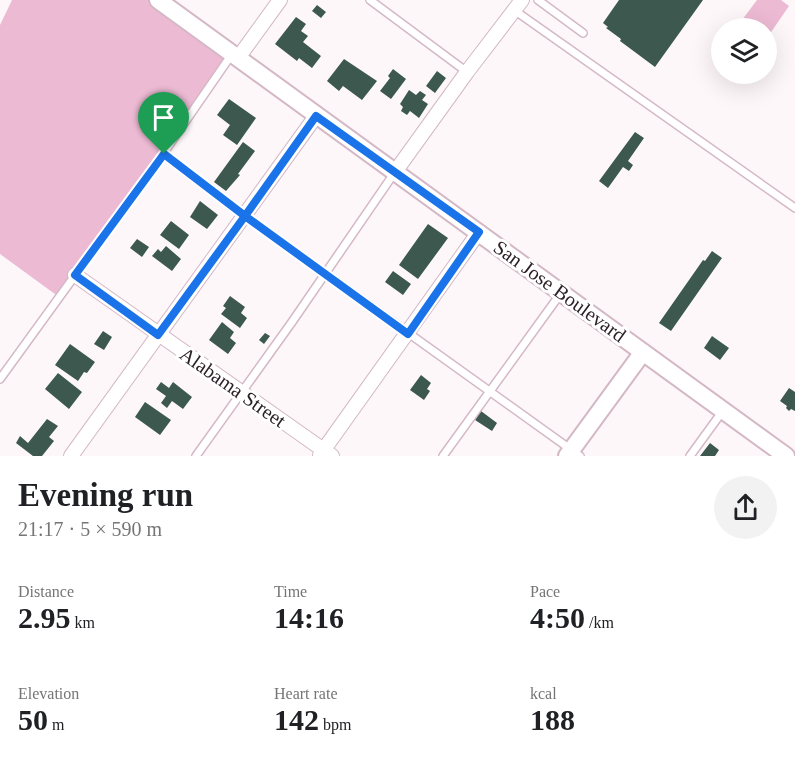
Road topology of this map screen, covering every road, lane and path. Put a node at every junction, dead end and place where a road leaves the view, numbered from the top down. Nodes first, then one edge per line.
1 (158, 0) edge
2 (280, 0) edge
3 (370, 0) edge
4 (538, 0) edge
5 (518, 5) edge
6 (583, 33) dead end
7 (235, 56) junction
8 (467, 72) junction
9 (316, 116) junction
10 (164, 154) junction
11 (395, 172) junction
12 (795, 208) edge
13 (245, 216) junction
14 (479, 232) junction
15 (325, 273) junction
16 (75, 275) junction
17 (562, 292) junction
18 (408, 334) junction
19 (158, 335) junction
20 (643, 352) junction
21 (0, 379) edge
22 (241, 392) junction
23 (490, 392) junction
24 (724, 410) junction
25 (325, 454) edge
26 (573, 454) edge
27 (71, 456) edge
28 (196, 456) edge
29 (443, 456) edge
30 (690, 456) edge
31 (786, 456) edge

1 - 7 street, San Jose Boulevard
2 - 7 street
3 - 8 lane
4 - 6 lane
5 - 8 street
5 - 12 lane
7 - 9 street, San Jose Boulevard
7 - 10 lane
8 - 11 street
9 - 11 street, San Jose Boulevard
9 - 13 street
10 - 13 lane
10 - 16 lane
11 - 14 street, San Jose Boulevard
11 - 15 lane
13 - 15 lane
13 - 19 street
14 - 17 street, San Jose Boulevard
14 - 18 street
15 - 18 lane
15 - 22 lane
16 - 19 street, Alabama Street
16 - 21 lane
17 - 20 street, San Jose Boulevard
17 - 23 lane
18 - 23 lane
18 - 25 street
19 - 22 street, Alabama Street
19 - 27 street
20 - 24 street, San Jose Boulevard
20 - 26 street
22 - 25 street, Alabama Street
22 - 28 lane
23 - 26 lane
23 - 29 lane
24 - 30 lane
24 - 31 street, San Jose Boulevard

